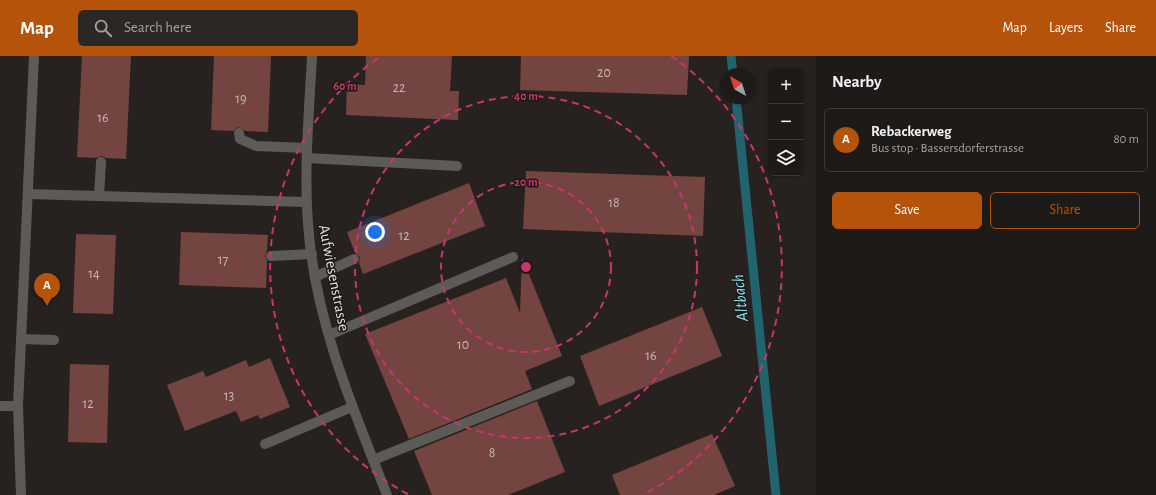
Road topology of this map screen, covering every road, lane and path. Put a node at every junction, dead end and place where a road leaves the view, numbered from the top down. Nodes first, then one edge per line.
1 (34, 56) edge
2 (312, 56) edge
3 (239, 133) dead end
4 (307, 153) junction
5 (101, 162) dead end
6 (457, 166) dead end
7 (28, 194) junction
8 (99, 196) junction
9 (306, 202) junction
10 (312, 254) junction
11 (271, 256) dead end
12 (513, 257) dead end
13 (354, 259) dead end
14 (316, 277) junction
15 (329, 335) junction
16 (21, 339) junction
17 (54, 340) dead end
18 (570, 381) dead end
19 (0, 406) edge
20 (18, 406) junction
21 (352, 407) junction
22 (266, 444) dead end
23 (373, 460) junction
24 (21, 495) edge
25 (387, 495) edge

1 - 7 street
2 - 4 street, Aufwiesenstrasse
3 - 4 street
4 - 6 street
4 - 9 street, Aufwiesenstrasse
5 - 8 street
7 - 8 street
7 - 16 street
8 - 9 street
9 - 10 street, Aufwiesenstrasse
10 - 11 street
10 - 14 street, Aufwiesenstrasse
12 - 15 street
13 - 14 street
14 - 15 street, Aufwiesenstrasse
15 - 21 street, Aufwiesenstrasse
16 - 17 street
16 - 20 street
18 - 23 street
19 - 20 street
20 - 24 street
21 - 22 street
21 - 23 street, Aufwiesenstrasse
23 - 25 street, Aufwiesenstrasse

